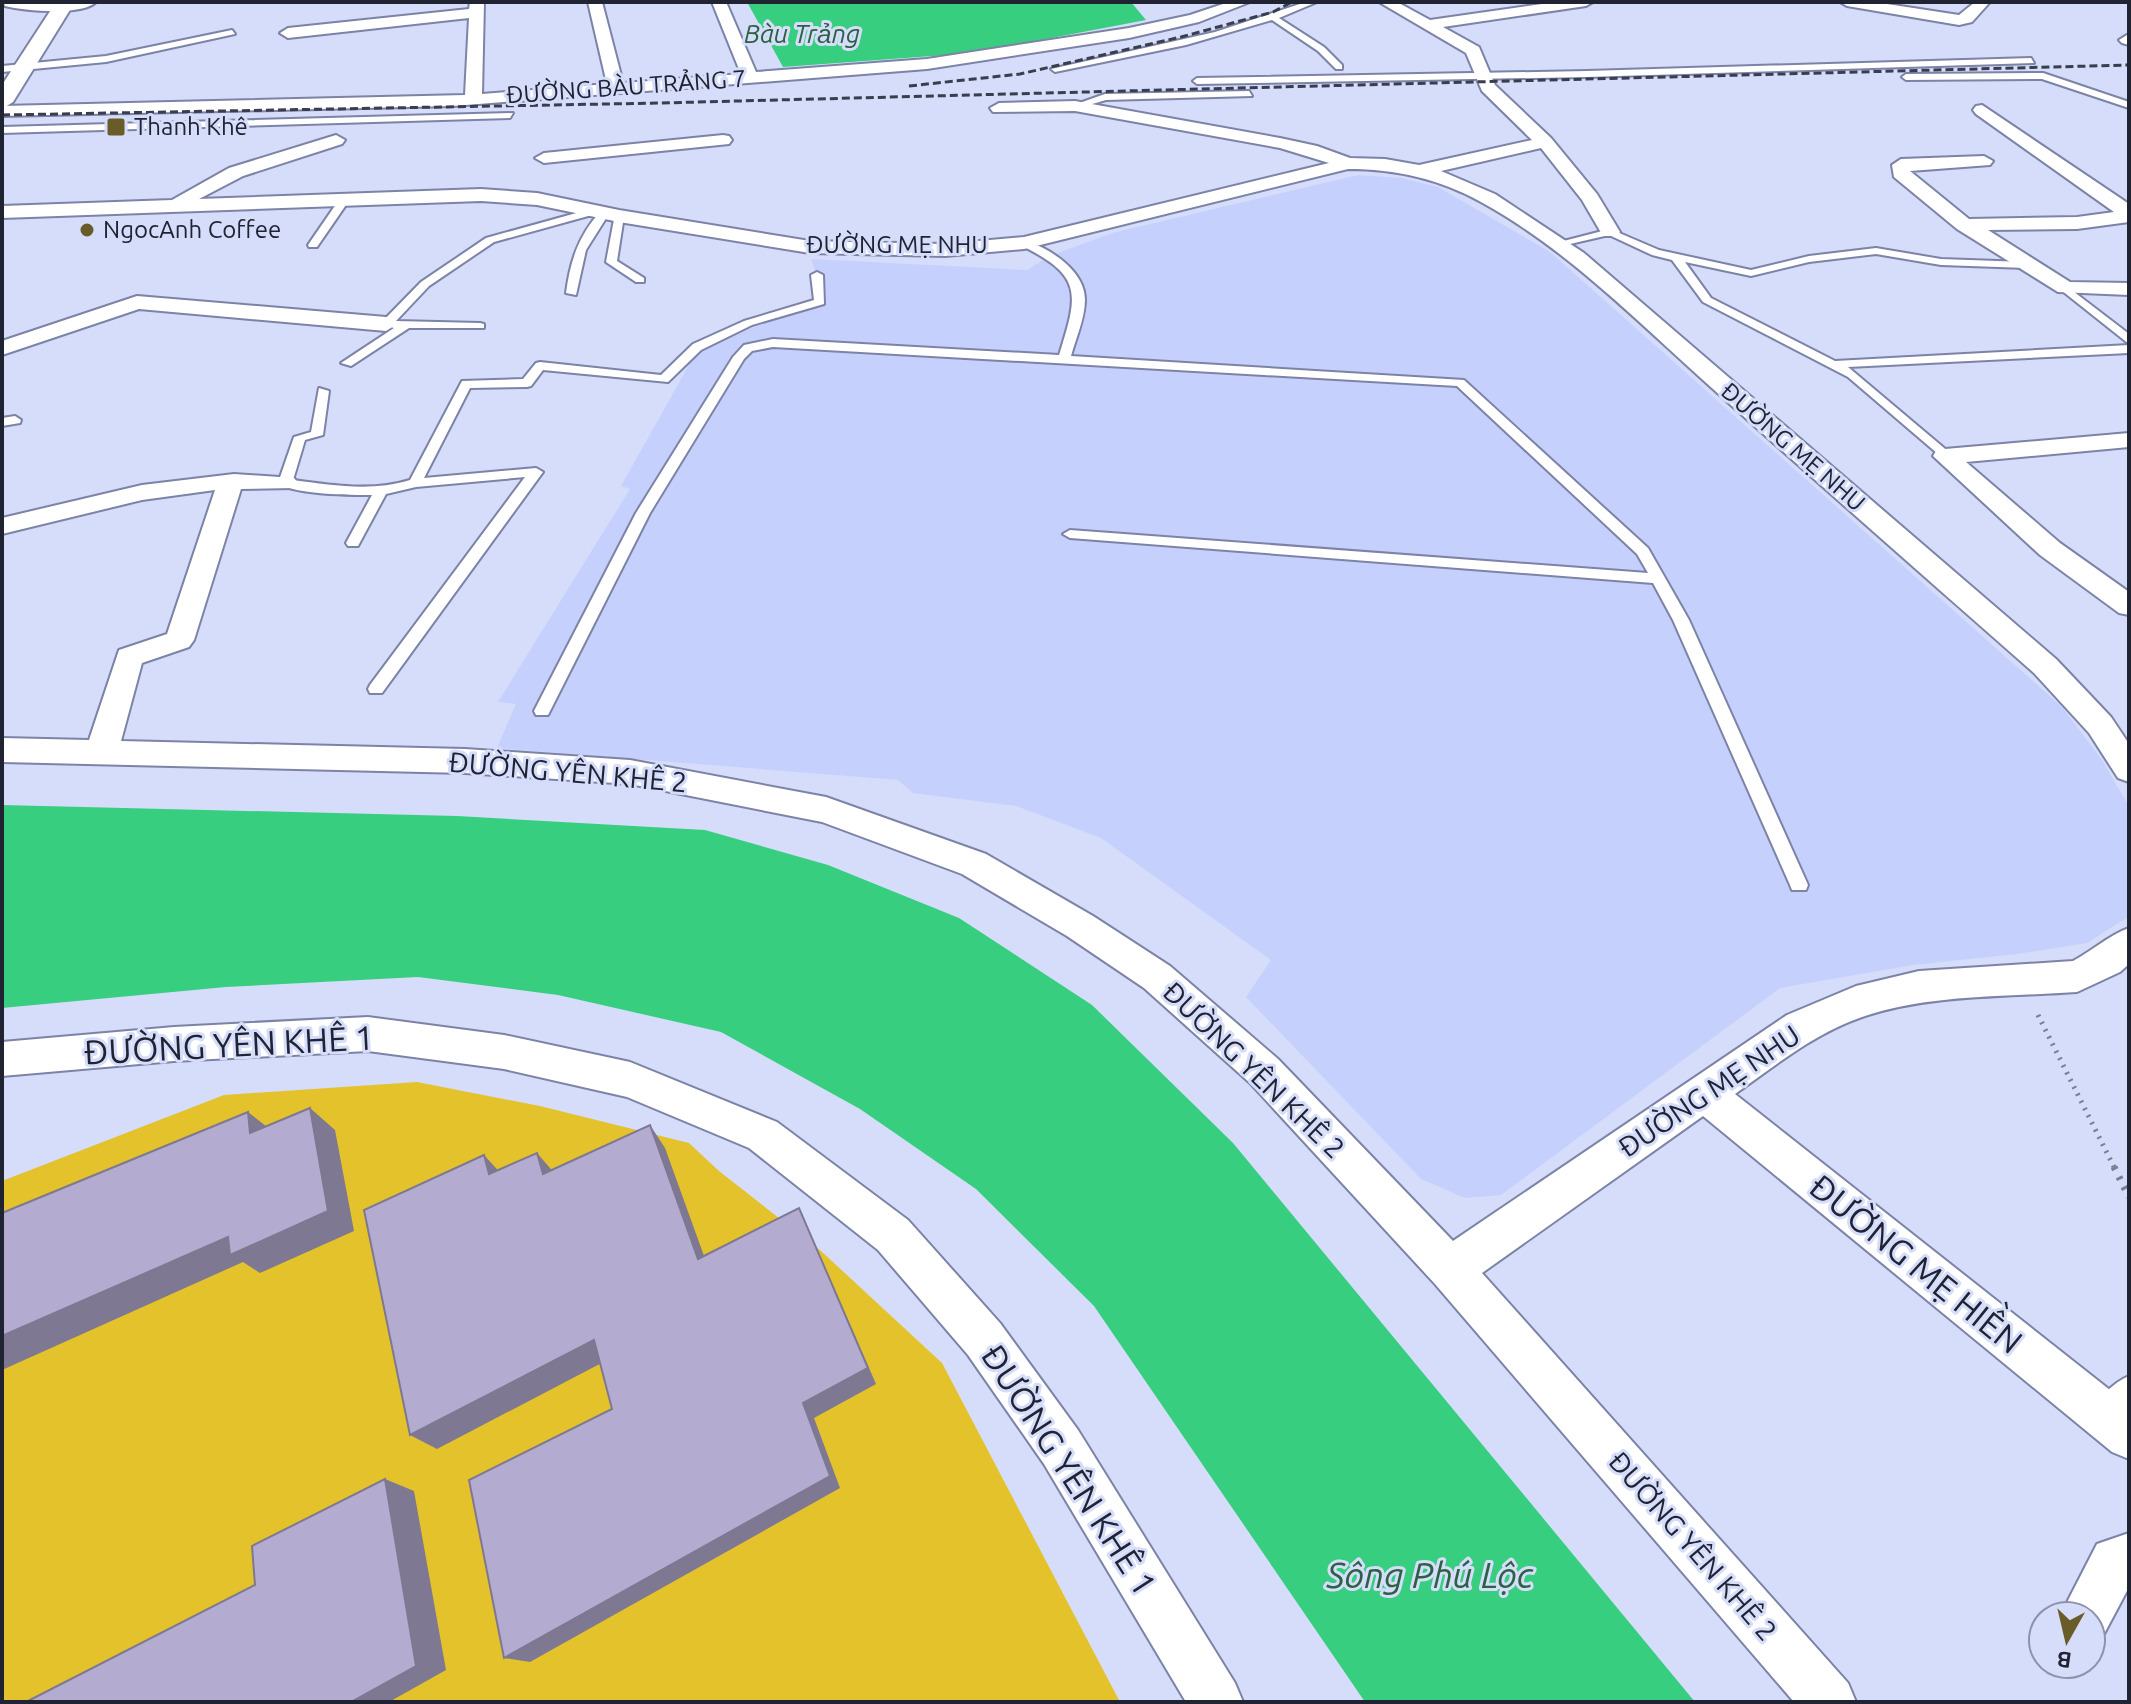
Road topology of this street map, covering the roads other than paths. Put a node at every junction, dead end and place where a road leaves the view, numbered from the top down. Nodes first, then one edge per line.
1 (12, 2) edge
2 (87, 2) edge
3 (595, 2) edge
4 (719, 2) edge
5 (1243, 2) edge
6 (1313, 2) edge
7 (1386, 2) edge
8 (1585, 2) edge
9 (1847, 2) edge
10 (1983, 2) edge
11 (2, 5) edge
12 (63, 5) junction
13 (39, 6) junction
14 (477, 7) edge
15 (1173, 8) dead end
16 (1274, 18) junction
17 (1194, 19) junction
18 (1428, 25) junction
19 (232, 32) dead end
20 (288, 33) dead end
21 (2031, 61) dead end
22 (1339, 67) dead end
23 (23, 68) junction
24 (2, 69) edge
25 (1055, 69) dead end
26 (1857, 77) dead end
27 (1888, 77) dead end
28 (751, 79) junction
29 (1485, 80) junction
30 (1197, 81) dead end
31 (616, 87) junction
32 (1249, 94) dead end
33 (473, 98) junction
34 (2, 102) edge
35 (2129, 105) edge
36 (1075, 106) junction
37 (999, 108) dead end
38 (1982, 110) dead end
39 (2, 111) edge
40 (510, 115) dead end
41 (2, 130) edge
42 (336, 140) dead end
43 (723, 140) dead end
44 (1545, 142) junction
45 (1984, 161) dead end
46 (1348, 164) junction
47 (543, 171) junction
48 (1418, 171) junction
49 (345, 199) junction
50 (174, 205) junction
51 (2, 212) edge
52 (607, 213) junction
53 (2129, 214) edge
54 (1964, 225) junction
55 (1610, 232) junction
56 (1024, 243) junction
57 (1557, 244) junction
58 (313, 245) dead end
59 (807, 247) junction
60 (1677, 259) junction
61 (2026, 265) junction
62 (817, 275) joint
63 (640, 280) dead end
64 (2065, 288) junction
65 (2129, 289) edge
66 (572, 293) dead end
67 (398, 324) junction
68 (480, 326) dead end
69 (2129, 340) edge
70 (2, 348) edge
71 (2129, 349) edge
72 (1064, 359) junction
73 (347, 363) dead end
74 (1832, 364) junction
75 (323, 391) dead end
76 (2129, 440) edge
77 (1945, 456) junction
78 (231, 481) junction
79 (285, 483) junction
80 (415, 483) junction
81 (381, 490) junction
82 (2, 526) edge
83 (1070, 534) dead end
84 (353, 543) dead end
85 (1659, 579) junction
86 (2129, 606) edge
87 (376, 689) dead end
88 (542, 711) dead end
89 (2, 750) edge
90 (102, 751) junction
91 (2129, 770) edge
92 (1799, 885) dead end
93 (2129, 943) edge
94 (2, 1059) edge
95 (1703, 1092) junction
96 (1450, 1269) junction
97 (2120, 1412) edge
98 (2129, 1558) edge
99 (2095, 1600) edge
100 (1216, 1702) edge
101 (1829, 1702) edge

1 - 13 main road
2 - 12 main road
3 - 31 street
4 - 28 street
5 - 17 street, ĐƯỜNG BÀU TRẢNG 7
6 - 16 lane
7 - 18 street
8 - 18 street
9 - 10 street
11 - 13 main road
12 - 13 main road
12 - 23 main road
14 - 20 street
14 - 33 street
15 - 17 street
16 - 22 lane
16 - 25 lane
17 - 28 street, ĐƯỜNG BÀU TRẢNG 7
18 - 29 street
19 - 23 lane
21 - 29 lane
23 - 24 lane
23 - 34 main road
26 - 29 lane
27 - 35 lane
28 - 31 street, ĐƯỜNG BÀU TRẢNG 7
29 - 30 lane
29 - 44 street
31 - 33 street, ĐƯỜNG BÀU TRẢNG 7
32 - 36 lane
33 - 39 street, ĐƯỜNG BÀU TRẢNG 7
36 - 37 street, ĐƯỜNG MẸ NHU
36 - 46 street, ĐƯỜNG MẸ NHU
38 - 53 street
40 - 41 lane
42 - 50 street
43 - 47 street
44 - 48 street, ĐƯỜNG MẸ NHU
44 - 55 street
45 - 54 street
46 - 48 street, ĐƯỜNG MẸ NHU
46 - 56 street, ĐƯỜNG MẸ NHU
47 - 49 street, ĐƯỜNG MẸ NHU
47 - 52 street, ĐƯỜNG MẸ NHU
48 - 57 street, ĐƯỜNG MẸ NHU
49 - 50 street, ĐƯỜNG MẸ NHU
49 - 58 lane
50 - 51 street, ĐƯỜNG MẸ NHU
52 - 59 street, ĐƯỜNG MẸ NHU
52 - 63 lane
52 - 66 lane
52 - 67 lane
53 - 54 street
54 - 61 street
55 - 57 lane
55 - 60 lane
56 - 59 street, ĐƯỜNG MẸ NHU
56 - 72 lane
57 - 91 street, ĐƯỜNG MẸ NHU
59 - 62 street
60 - 61 lane
60 - 74 lane
61 - 64 street
62 - 80 lane
64 - 65 street
64 - 69 lane
67 - 68 lane
67 - 70 street
67 - 73 lane
71 - 74 lane
72 - 85 lane
72 - 88 lane
74 - 77 lane
75 - 79 lane
76 - 77 street
77 - 86 street
78 - 79 street
78 - 82 street
78 - 90 street
79 - 81 lane
80 - 81 lane
80 - 87 lane
81 - 84 lane
83 - 85 lane
85 - 92 lane
89 - 90 street, ĐƯỜNG YÊN KHÊ 2
90 - 96 street, ĐƯỜNG YÊN KHÊ 2
93 - 95 street, ĐƯỜNG MẸ NHU
94 - 100 street, ĐƯỜNG YÊN KHÊ 1
95 - 96 street, ĐƯỜNG MẸ NHU
95 - 97 street, ĐƯỜNG MẸ HIỀN
96 - 101 street, ĐƯỜNG YÊN KHÊ 2
98 - 99 street

